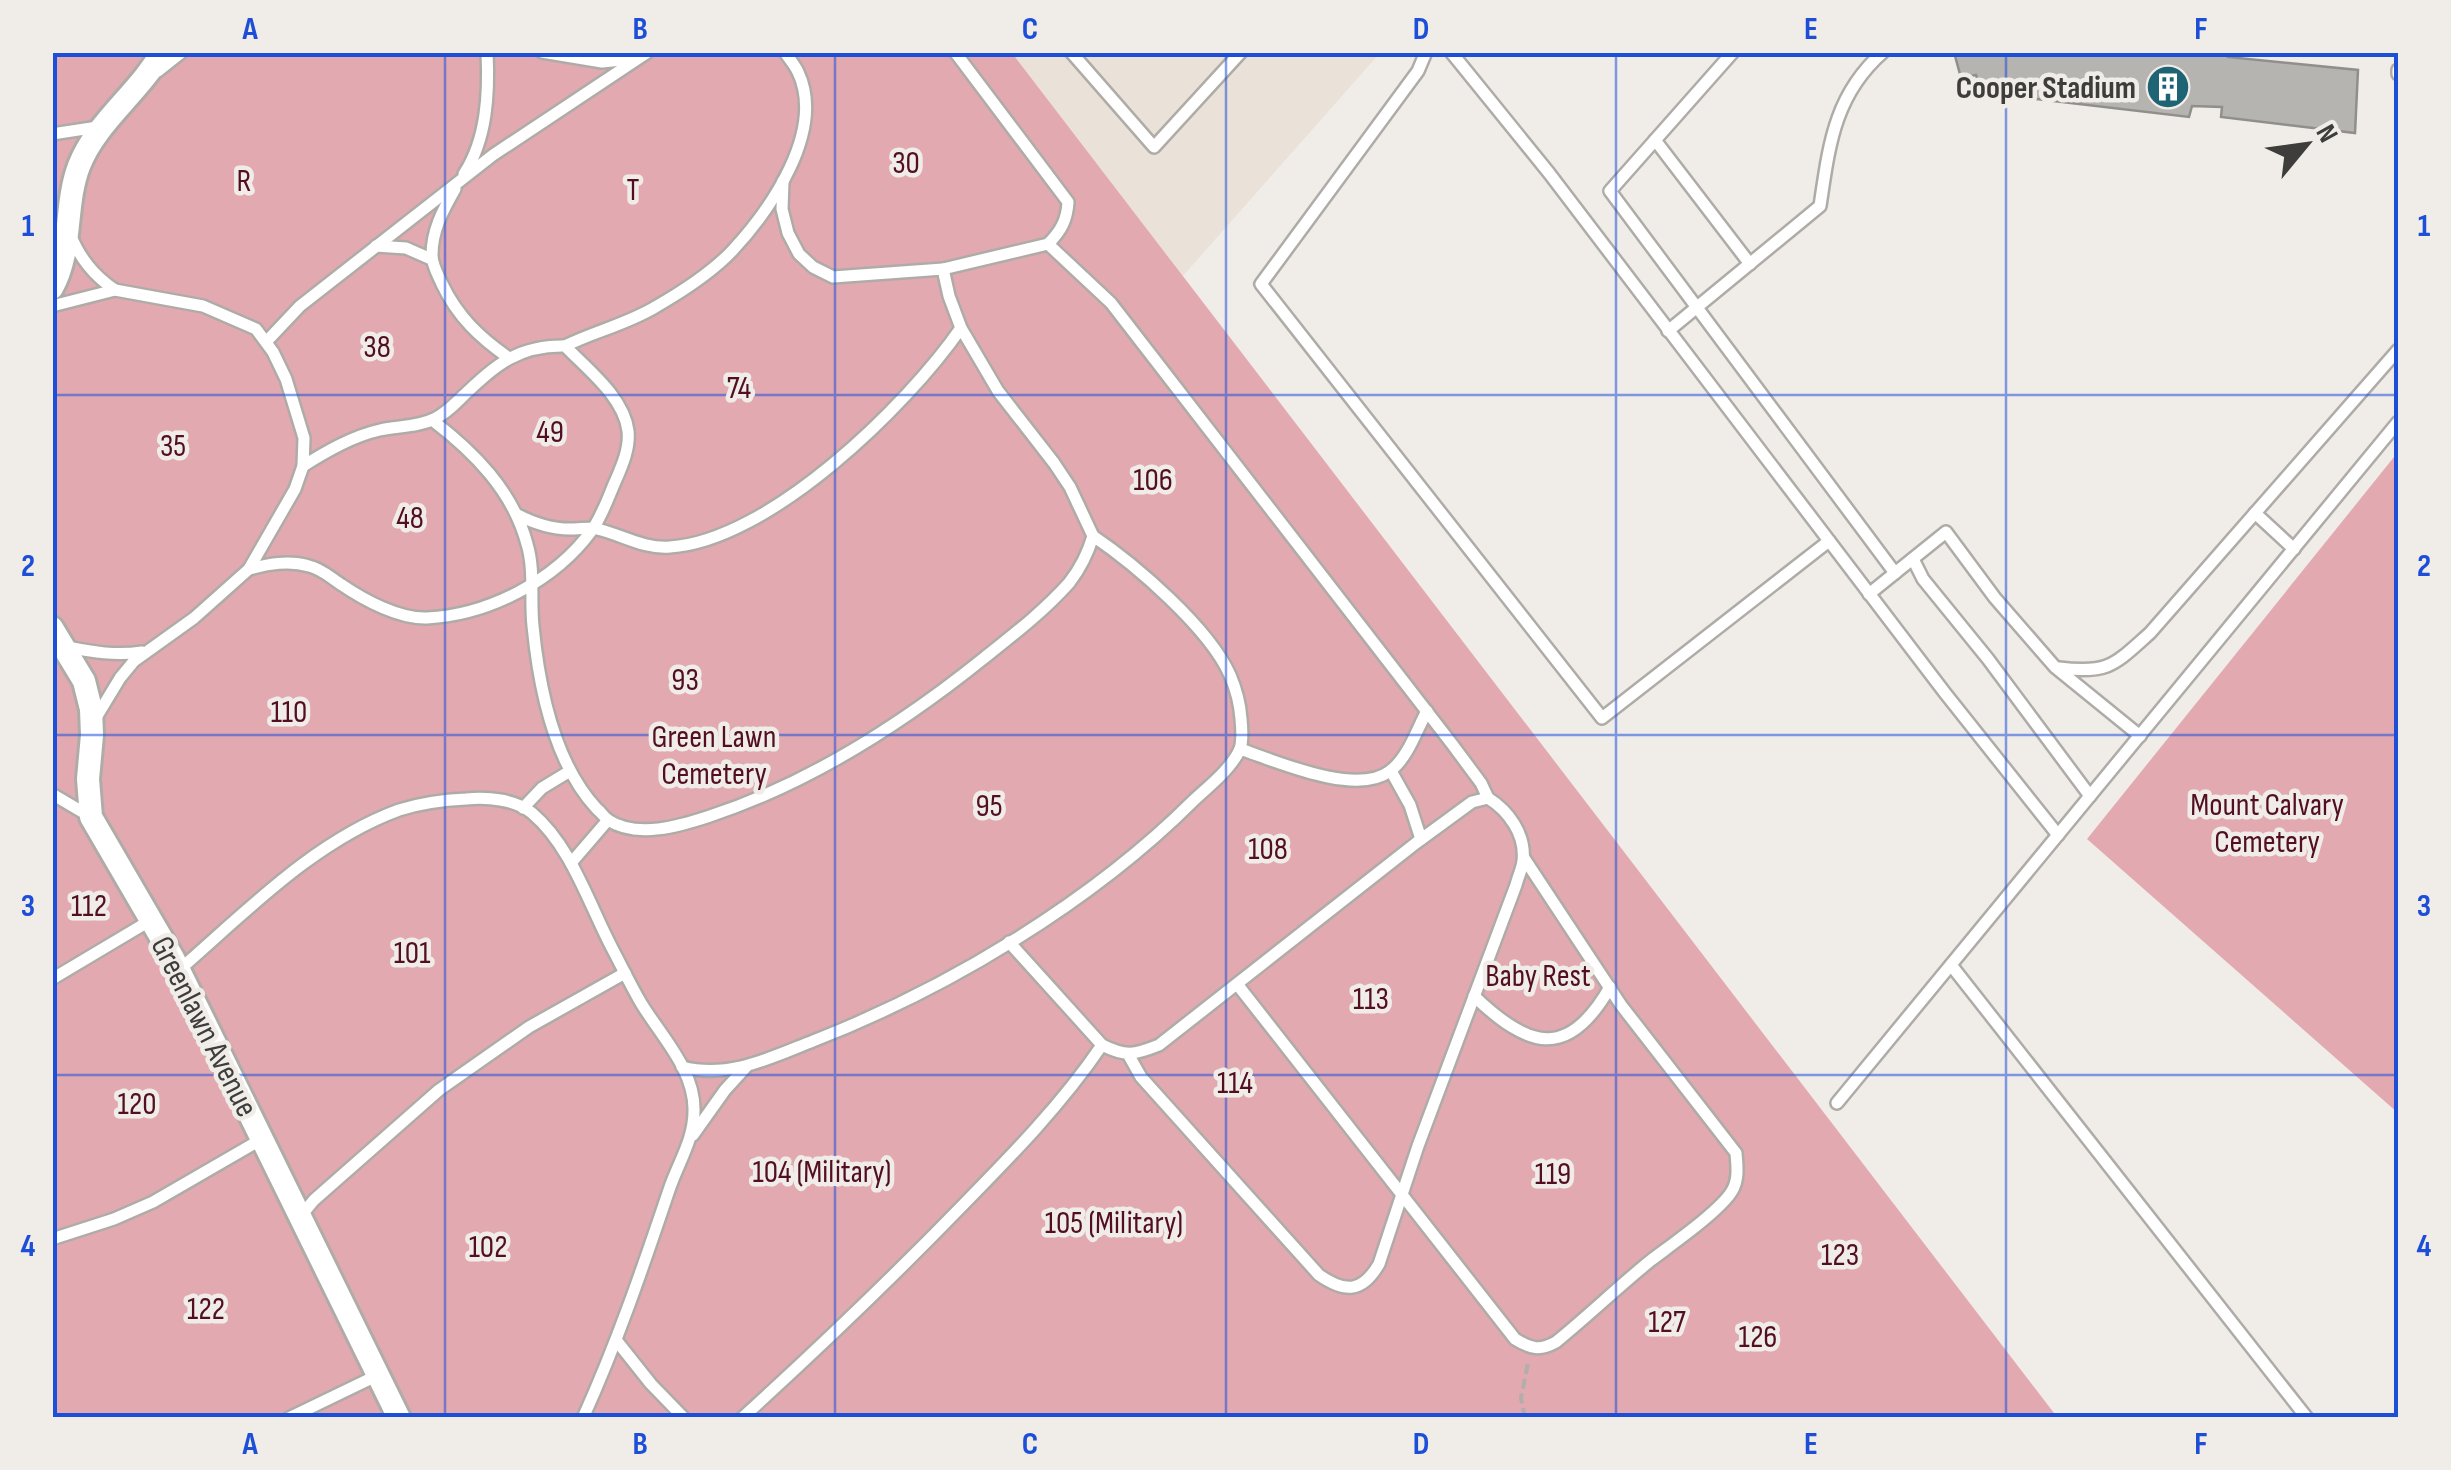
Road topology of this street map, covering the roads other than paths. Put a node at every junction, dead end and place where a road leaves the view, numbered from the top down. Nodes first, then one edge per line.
1 (162, 52) edge
2 (182, 52) edge
3 (488, 52) edge
4 (542, 52) edge
5 (785, 52) edge
6 (955, 52) edge
7 (1071, 52) edge
8 (1241, 52) edge
9 (1426, 52) edge
10 (1451, 52) edge
11 (1732, 52) edge
12 (1883, 52) edge
13 (643, 55) edge
14 (139, 86) junction
15 (104, 126) junction
16 (52, 134) edge
17 (1655, 140) junction
18 (783, 181) junction
19 (459, 182) junction
20 (68, 230) junction
21 (1048, 244) junction
22 (376, 246) junction
23 (431, 259) junction
24 (1750, 264) junction
25 (943, 269) junction
26 (52, 288) edge
27 (115, 290) junction
28 (52, 306) edge
29 (1697, 307) junction
30 (961, 328) junction
31 (1668, 331) junction
32 (266, 342) junction
33 (565, 346) junction
34 (2398, 350) edge
35 (509, 358) junction
36 (2394, 366) edge
37 (432, 420) junction
38 (2398, 422) edge
39 (303, 466) junction
40 (516, 514) junction
41 (2255, 514) junction
42 (594, 528) junction
43 (1093, 536) junction
44 (1829, 541) junction
45 (2294, 549) junction
46 (1913, 559) junction
47 (248, 569) junction
48 (1894, 573) junction
49 (531, 585) junction
50 (1869, 594) junction
51 (56, 639) edge
52 (149, 650) junction
53 (2055, 668) junction
54 (1426, 710) junction
55 (92, 725) junction
56 (2140, 736) junction
57 (1240, 749) junction
58 (570, 771) junction
59 (1391, 771) junction
60 (52, 794) edge
61 (2090, 796) junction
62 (1488, 798) junction
63 (523, 808) junction
64 (91, 816) junction
65 (608, 820) junction
66 (2058, 835) junction
67 (1420, 839) junction
68 (1524, 858) junction
69 (571, 863) junction
70 (151, 920) junction
71 (1008, 942) junction
72 (1951, 965) junction
73 (178, 970) junction
74 (625, 974) junction
75 (52, 979) edge
76 (1238, 984) junction
77 (1610, 988) junction
78 (1474, 996) junction
79 (1102, 1045) junction
80 (1128, 1054) junction
81 (682, 1067) junction
82 (746, 1067) junction
83 (1837, 1103) dead end
84 (691, 1138) junction
85 (262, 1139) junction
86 (1402, 1196) junction
87 (300, 1217) junction
88 (52, 1239) edge
89 (616, 1340) junction
90 (378, 1375) junction
91 (288, 1418) edge
92 (399, 1418) edge
93 (584, 1418) edge
94 (684, 1418) edge
95 (742, 1418) edge
96 (2307, 1418) edge

1 - 14 street
2 - 14 lane
3 - 19 lane
4 - 13 lane
5 - 18 lane
6 - 21 lane
7 - 8 lane
9 - 44 lane
10 - 31 lane
11 - 17 lane
12 - 24 lane
13 - 19 lane
14 - 15 street
15 - 16 lane
15 - 20 street
17 - 24 lane
17 - 29 lane
18 - 25 lane
18 - 33 lane
19 - 22 lane
19 - 23 lane
20 - 26 street
20 - 27 lane
21 - 25 lane
21 - 54 lane
22 - 23 lane
22 - 32 lane
23 - 35 lane
24 - 29 lane
25 - 30 lane
27 - 28 lane
27 - 32 lane
29 - 31 lane
29 - 48 lane
30 - 42 lane
30 - 43 lane
31 - 44 lane
32 - 39 lane
33 - 35 lane
33 - 42 lane
34 - 36 lane
35 - 37 lane
36 - 41 lane
37 - 39 lane
37 - 40 lane
38 - 45 lane
39 - 47 lane
40 - 42 lane
40 - 49 lane
41 - 45 lane
41 - 53 lane
42 - 49 lane
43 - 57 lane
43 - 65 lane
44 - 50 lane
45 - 56 lane
46 - 48 lane
46 - 53 lane
46 - 61 lane
47 - 49 lane
47 - 52 lane
48 - 50 lane
49 - 58 lane
50 - 66 lane
51 - 52 lane
51 - 55 street, Greenlawn Avenue
52 - 55 lane
53 - 56 lane
54 - 59 lane
54 - 62 lane
55 - 64 street, Greenlawn Avenue
56 - 61 lane
57 - 59 lane
57 - 71 lane
58 - 63 lane
58 - 65 lane
59 - 67 lane
60 - 64 lane
61 - 66 lane
62 - 67 lane
62 - 68 lane
63 - 69 lane
63 - 73 lane
64 - 70 street, Greenlawn Avenue
65 - 69 lane
66 - 72 lane
67 - 76 lane
68 - 77 lane
68 - 78 lane
69 - 74 lane
70 - 73 street, Greenlawn Avenue
70 - 75 lane
71 - 79 lane
71 - 82 lane
72 - 83 lane
72 - 96 lane
73 - 85 street, Greenlawn Avenue
74 - 81 lane
74 - 87 lane
76 - 80 lane
76 - 86 lane
77 - 78 lane
77 - 86 lane
78 - 86 lane
79 - 80 lane
79 - 95 lane
80 - 86 lane
81 - 82 lane
81 - 84 lane
82 - 84 lane
84 - 89 lane
85 - 87 street, Greenlawn Avenue
85 - 88 lane
87 - 90 street, Greenlawn Avenue
89 - 93 lane
89 - 94 lane
90 - 91 lane
90 - 92 street, Greenlawn Avenue

